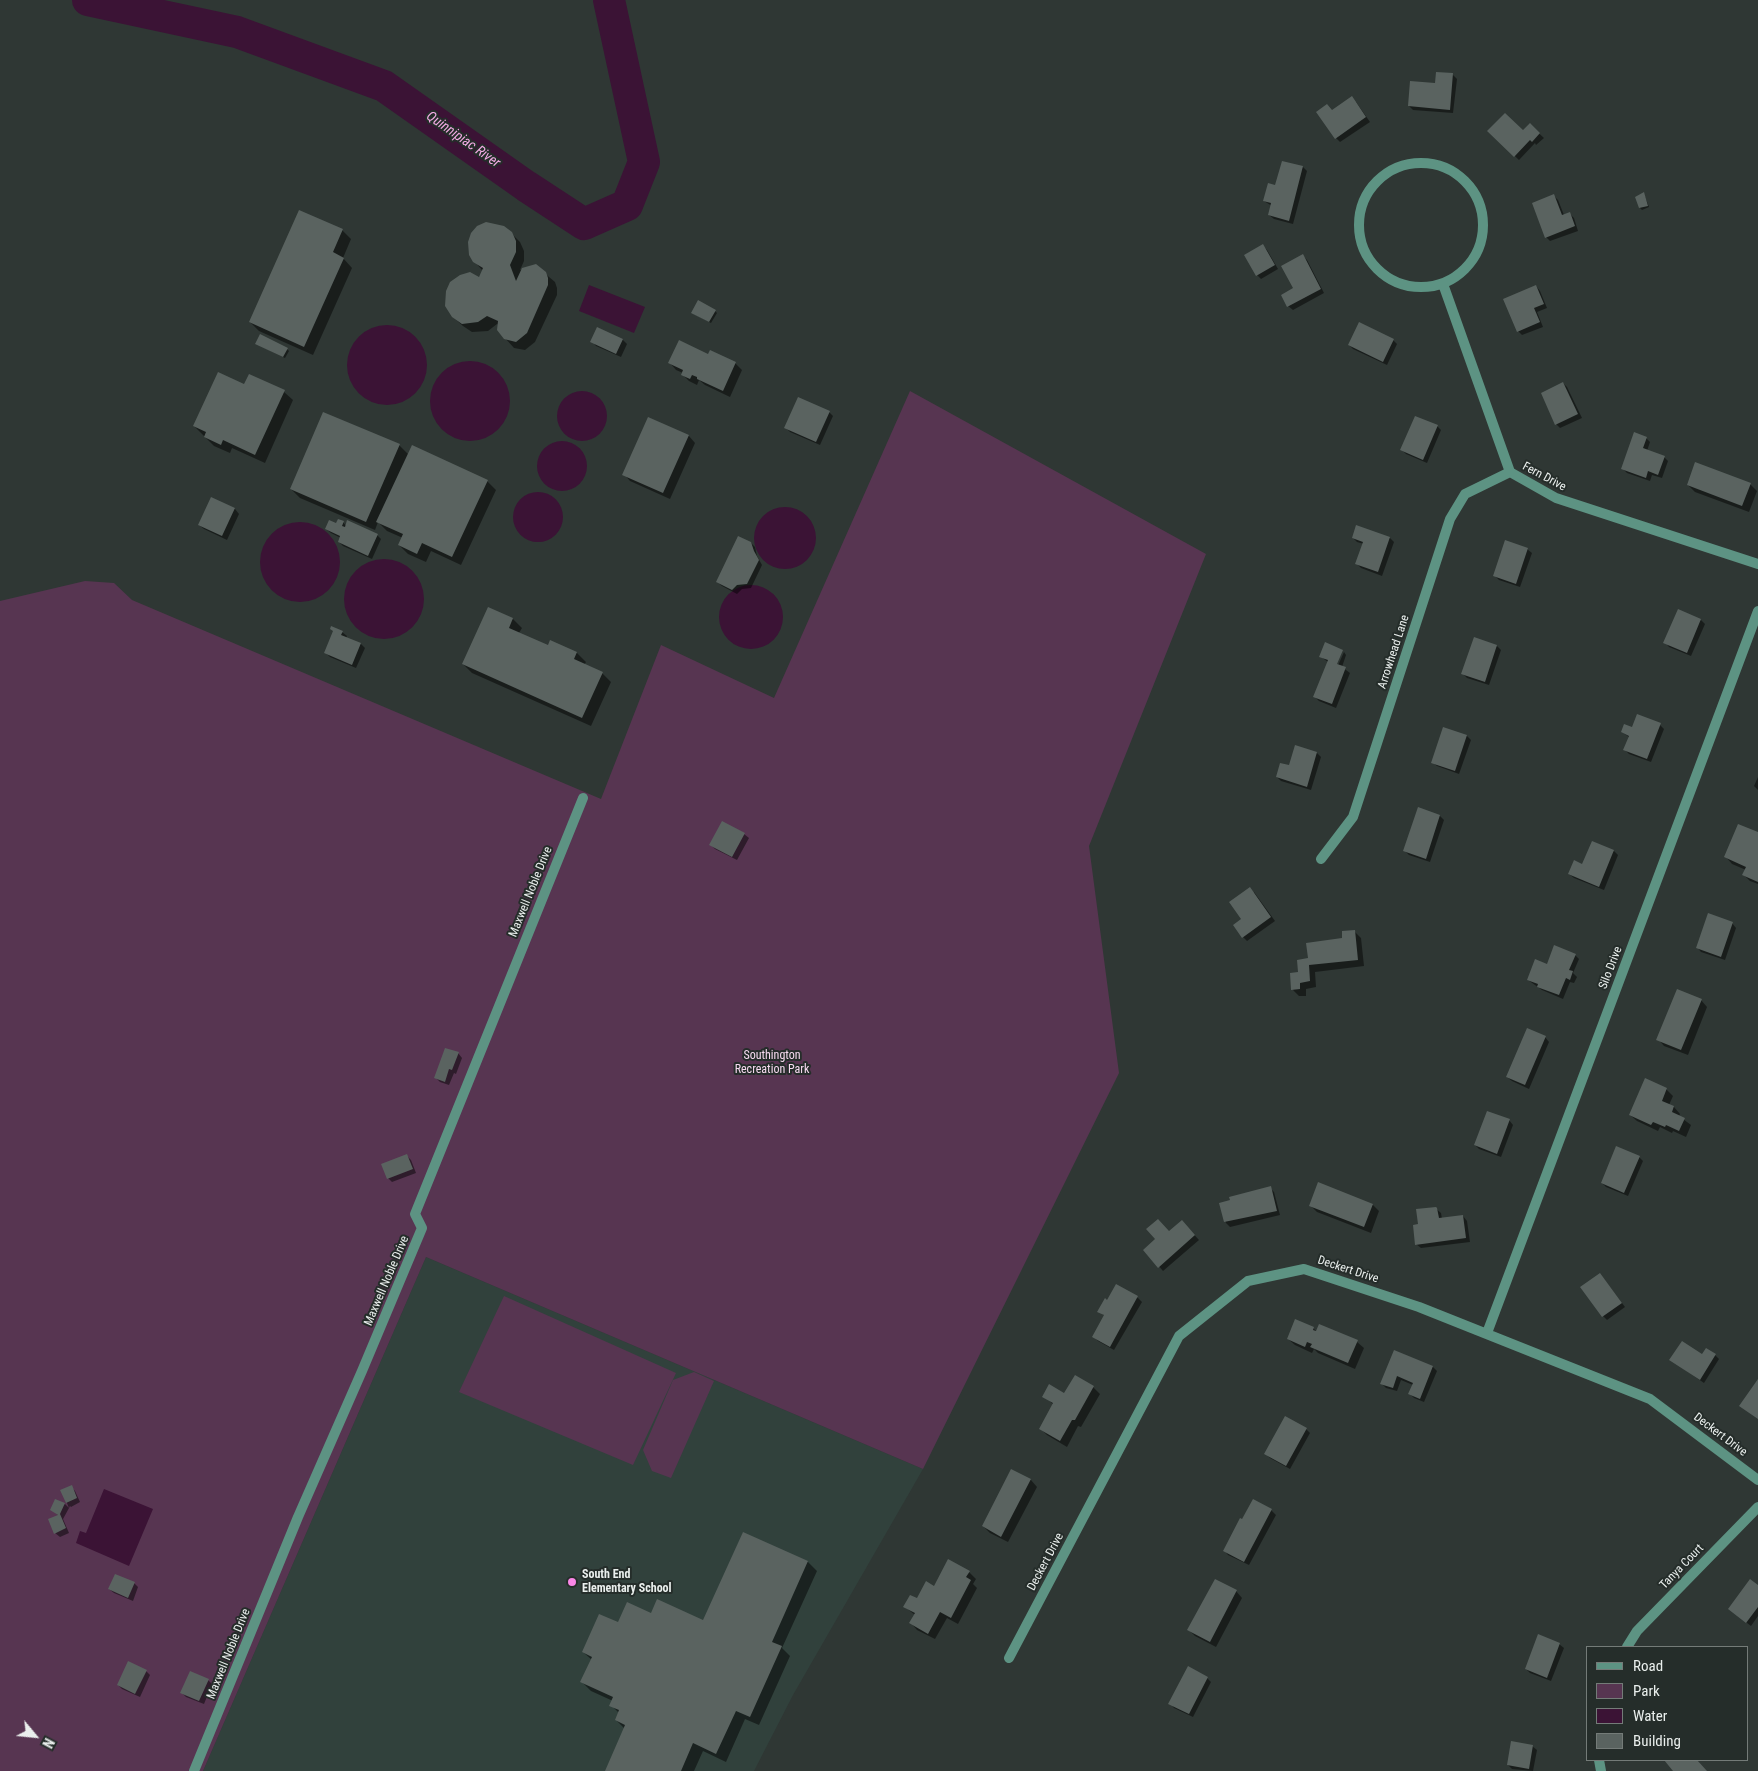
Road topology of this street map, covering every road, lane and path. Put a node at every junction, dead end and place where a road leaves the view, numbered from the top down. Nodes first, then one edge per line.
1 (1443, 284) junction
2 (1510, 472) junction
3 (1758, 564) edge
4 (1758, 611) edge
5 (583, 798) dead end
6 (1321, 859) dead end
7 (1487, 1333) junction
8 (1758, 1480) edge
9 (1758, 1507) edge
10 (1629, 1646) edge
11 (1008, 1658) dead end
12 (194, 1771) edge

1 - 1 street
1 - 2 street, Fern Drive
2 - 3 street, Fern Drive
2 - 6 street, Arrowhead Lane
4 - 7 street, Silo Drive
5 - 12 street, Maxwell Noble Drive
7 - 8 street, Deckert Drive
7 - 11 street, Deckert Drive
9 - 10 street, Tanya Court

